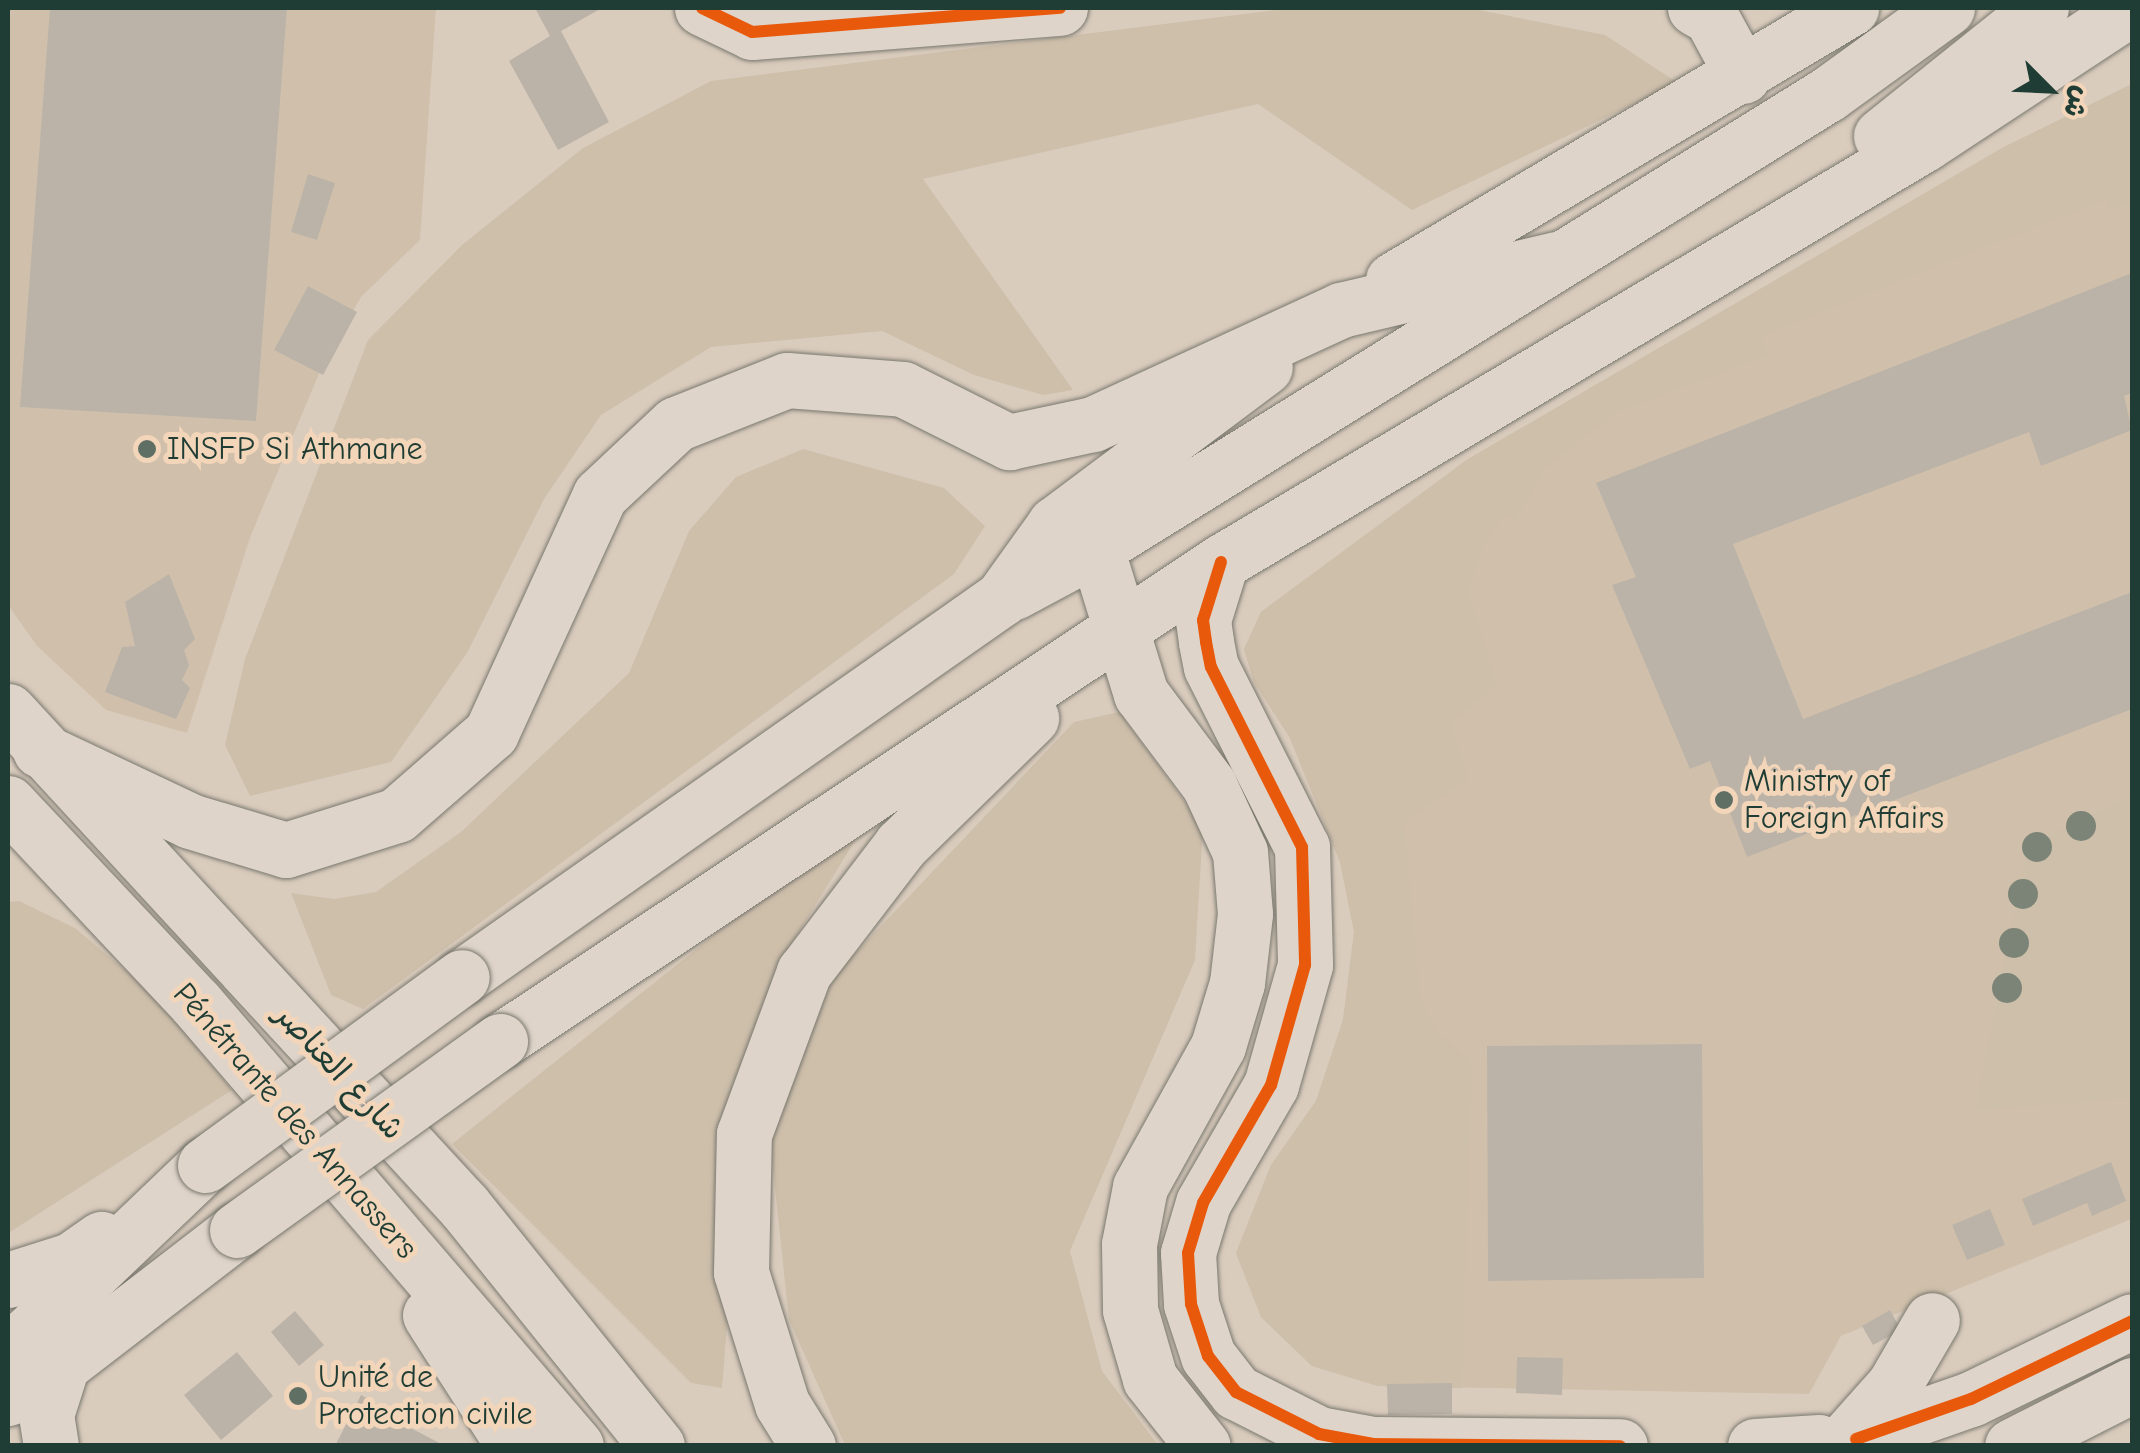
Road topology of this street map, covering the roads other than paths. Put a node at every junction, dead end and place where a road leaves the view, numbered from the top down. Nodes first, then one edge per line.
1 (702, 8) edge
2 (1060, 8) edge
3 (1695, 8) edge
4 (1735, 8) edge
5 (1851, 8) edge
6 (1947, 8) edge
7 (2041, 8) edge
8 (2131, 8) edge
9 (1751, 70) junction
10 (1740, 253) junction
11 (1556, 260) junction
12 (1341, 310) junction
13 (1096, 548) junction
14 (1222, 562) junction
15 (1002, 598) junction
16 (1123, 628) junction
17 (24, 730) edge
18 (8, 803) edge
19 (8, 870) edge
20 (126, 930) junction
21 (205, 1166) junction
22 (358, 1198) junction
23 (8, 1280) edge
24 (2132, 1321) edge
25 (8, 1353) edge
26 (62, 1365) junction
27 (2132, 1385) edge
28 (8, 1398) edge
29 (1970, 1399) junction
30 (1842, 1442) edge
31 (52, 1446) edge
32 (514, 1446) edge
33 (576, 1446) edge
34 (657, 1446) edge
35 (808, 1446) edge
36 (1203, 1446) edge
37 (1620, 1446) edge
38 (1755, 1446) edge
39 (2012, 1446) edge

1 - 2 main road
3 - 9 main road
4 - 9 main road
5 - 9 main road
6 - 11 main road
7 - 10 main road
8 - 10 main road
9 - 12 main road
10 - 14 main road
11 - 12 main road
11 - 13 main road
12 - 15 main road
12 - 17 main road
13 - 15 main road
13 - 16 main road
14 - 16 main road
14 - 37 main road
15 - 21 main road, bridge
16 - 26 main road, bridge
16 - 35 main road
16 - 36 main road
17 - 34 main road, شارع العناصر
18 - 20 main road, Pénétrante des Annassers
19 - 20 main road
20 - 22 main road, Pénétrante des Annassers
21 - 23 main road
21 - 25 main road
22 - 32 main road
22 - 33 main road, Pénétrante des Annassers
24 - 29 main road
26 - 28 main road
26 - 31 main road
27 - 39 main road
29 - 30 main road
29 - 30 main road
30 - 38 main road

